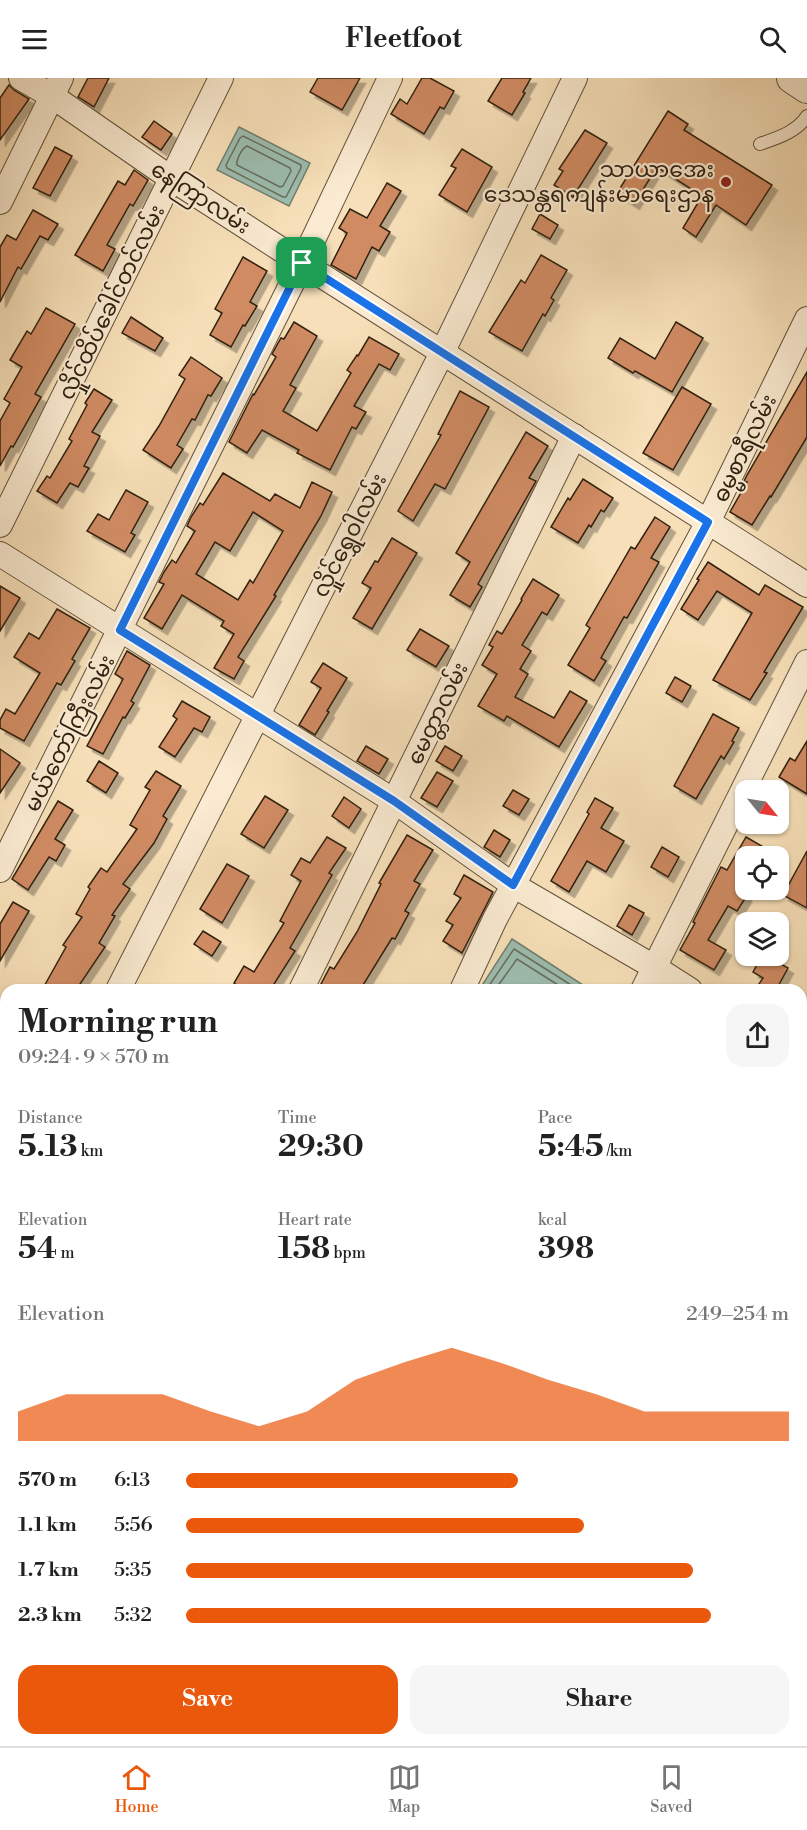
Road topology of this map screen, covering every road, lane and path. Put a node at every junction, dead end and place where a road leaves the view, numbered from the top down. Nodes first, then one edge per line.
1 (21, 78) edge
2 (221, 78) edge
3 (390, 78) edge
4 (576, 78) edge
5 (792, 78) edge
6 (56, 87) edge
7 (807, 88) edge
8 (807, 116) edge
9 (760, 144) dead end
10 (172, 179) junction
11 (0, 202) edge
12 (302, 263) junction
13 (807, 319) edge
14 (442, 353) junction
15 (574, 436) junction
16 (708, 522) junction
17 (0, 525) edge
18 (0, 554) edge
19 (807, 585) edge
20 (120, 630) junction
21 (807, 662) edge
22 (257, 715) junction
23 (394, 801) junction
24 (0, 870) edge
25 (513, 885) junction
26 (654, 967) junction
27 (121, 984) edge
28 (304, 984) edge
29 (465, 984) edge
30 (646, 984) edge
31 (681, 984) edge

1 - 6 street, နေကြာလမ်း
2 - 10 street, လှိုင်ထိပ်ခေါင်တင်လမ်း
3 - 12 street, မယ်တော်ကြီးလမ်း
4 - 14 street, လှိုင်ရွှေဝါလမ်း
5 - 7 street
6 - 10 street, နေကြာလမ်း
6 - 11 street
8 - 9 lane
10 - 12 street, နေကြာလမ်း
10 - 17 street, လှိုင်ထိပ်ခေါင်တင်လမ်း
12 - 14 street, နေကြာလမ်း
12 - 20 street, မယ်တော်ကြီးလမ်း
13 - 16 street, ဓမ္မစာရီလမ်း
14 - 15 street, နေကြာလမ်း
14 - 22 street, လှိုင်ရွှေဝါလမ်း
15 - 16 street, နေကြာလမ်း
15 - 23 street, မေတ္တာလမ်း
16 - 19 street, နေကြာလမ်း
16 - 25 street, ဓမ္မစာရီလမ်း
18 - 20 street
20 - 22 street
20 - 24 street, မယ်တော်ကြီးလမ်း
21 - 26 street
22 - 23 street
22 - 27 street, လှိုင်ရွှေဝါလမ်း
23 - 25 street
23 - 28 street, မေတ္တာလမ်း
25 - 26 street
25 - 29 street, ဓမ္မစာရီလမ်း
26 - 30 street
26 - 31 street

